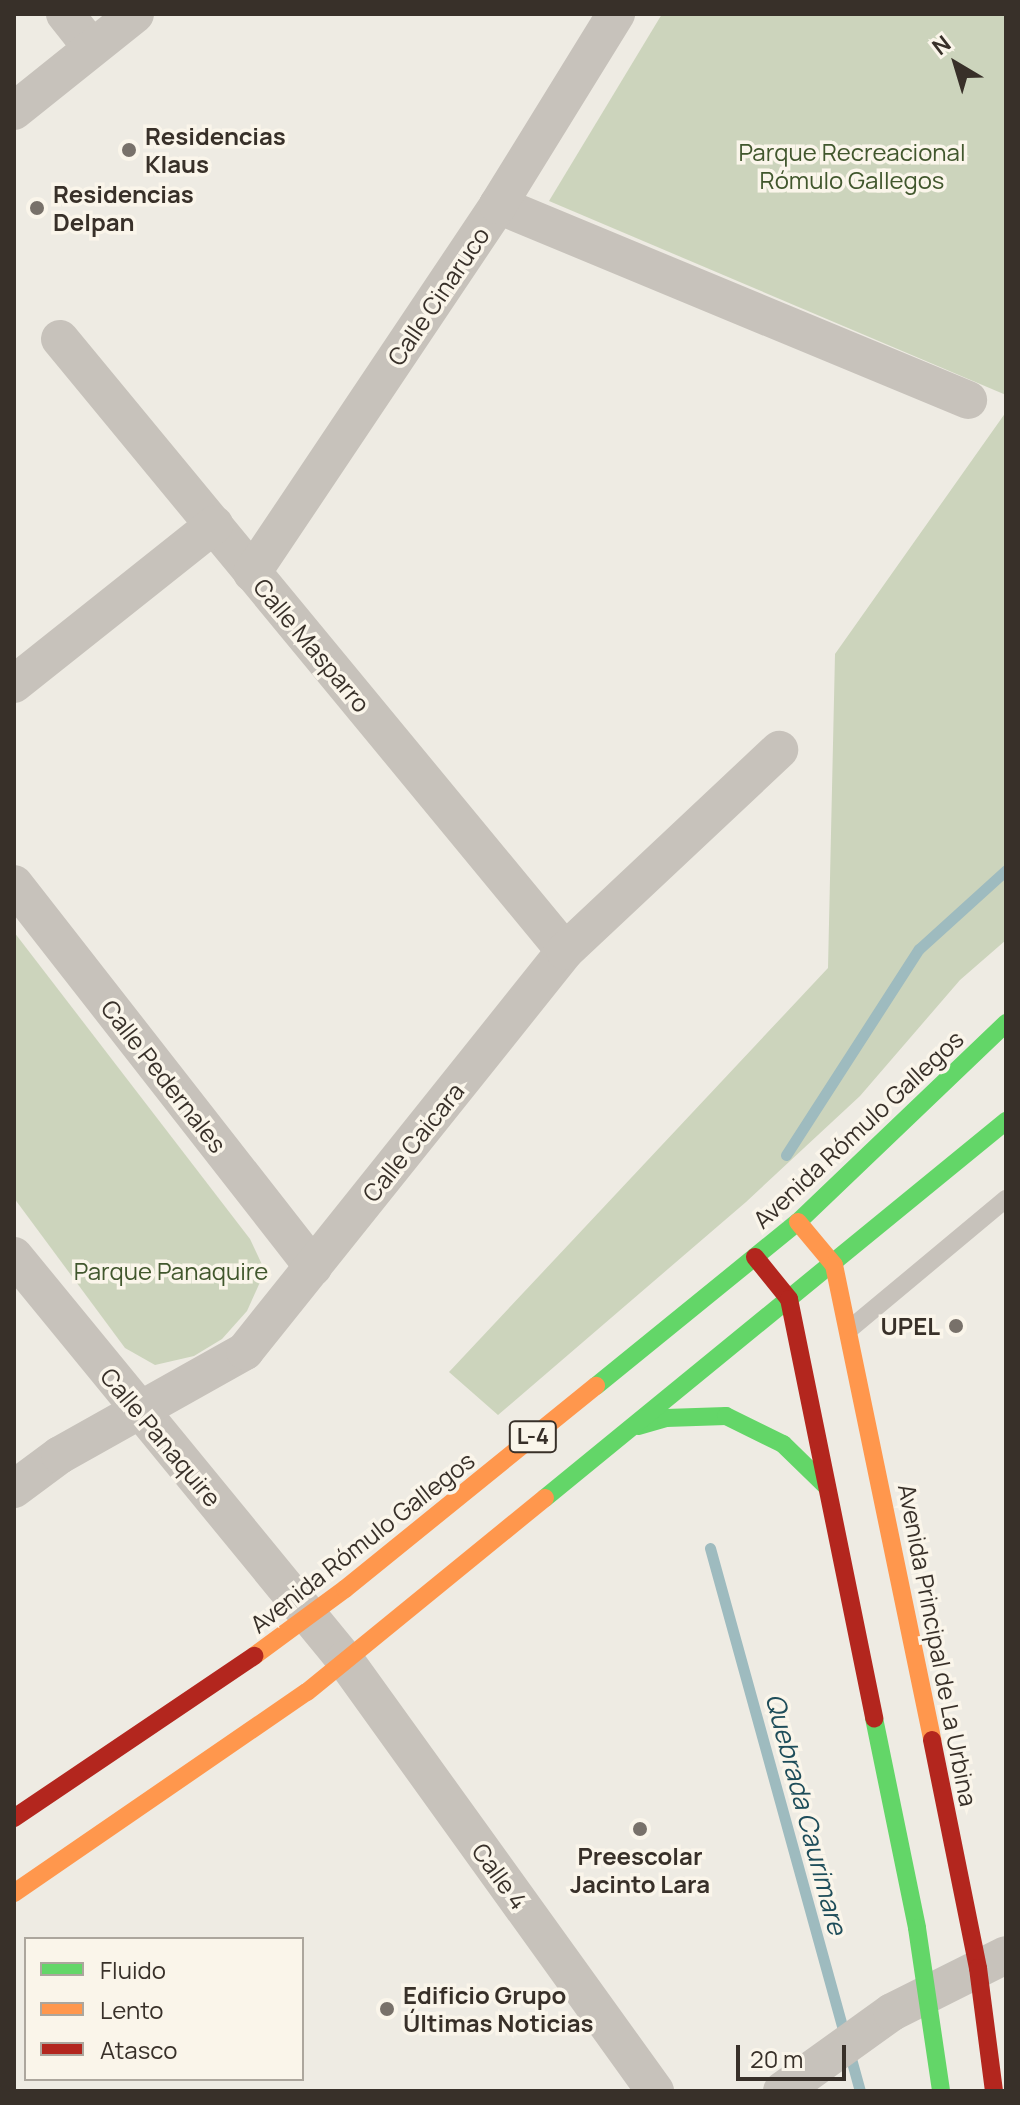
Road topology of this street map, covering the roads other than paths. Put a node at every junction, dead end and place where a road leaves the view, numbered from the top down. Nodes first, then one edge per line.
1 (65, 14) edge
2 (135, 14) edge
3 (616, 14) edge
4 (92, 48) junction
5 (14, 111) edge
6 (498, 205) junction
7 (60, 339) dead end
8 (968, 400) dead end
9 (214, 525) junction
10 (252, 573) junction
11 (14, 684) edge
12 (779, 750) dead end
13 (14, 884) edge
14 (565, 951) junction
15 (1006, 1023) edge
16 (1006, 1121) edge
17 (1006, 1199) edge
18 (798, 1222) junction
19 (14, 1256) edge
20 (755, 1257) junction
21 (834, 1265) junction
22 (313, 1267) junction
23 (789, 1299) junction
24 (849, 1329) junction
25 (139, 1411) junction
26 (632, 1428) junction
27 (826, 1486) junction
28 (14, 1489) edge
29 (310, 1616) junction
30 (345, 1660) junction
31 (14, 1818) edge
32 (14, 1893) edge
33 (992, 1962) edge
34 (929, 1992) junction
35 (655, 2091) edge
36 (782, 2091) edge
37 (941, 2091) edge
38 (994, 2091) edge

1 - 4 street
2 - 4 street
3 - 6 street, Calle Cinaruco
4 - 5 street
6 - 8 street
6 - 10 street, Calle Cinaruco
7 - 9 street, Calle Masparro
9 - 10 street, Calle Masparro
9 - 11 street
10 - 14 street, Calle Masparro
12 - 14 street, Calle Caicara
13 - 22 street, Calle Pedernales
14 - 22 street, Calle Caicara
15 - 18 main road, Avenida Rómulo Gallegos / L-4
16 - 21 main road, L-4
17 - 24 lane
18 - 20 main road, Avenida Rómulo Gallegos / L-4
18 - 21 main road, Avenida Principal de La Urbina
19 - 25 street, Calle Panaquire
20 - 23 main road
20 - 29 main road, Avenida Rómulo Gallegos / L-4
21 - 23 main road, L-4
21 - 24 main road, Avenida Principal de La Urbina
22 - 25 street, Calle Caicara
23 - 26 main road, L-4
23 - 27 main road
24 - 33 main road, Avenida Principal de La Urbina
25 - 28 street, Calle Caicara
25 - 29 street, Calle Panaquire
26 - 27 main road
26 - 30 main road, L-4
27 - 34 main road
29 - 30 street, Calle Panaquire
29 - 31 main road, Avenida Rómulo Gallegos / L-4
30 - 32 main road, L-4
30 - 35 street, Calle 4
33 - 34 street
33 - 38 main road, Avenida Principal de La Urbina
34 - 36 street
34 - 37 main road

